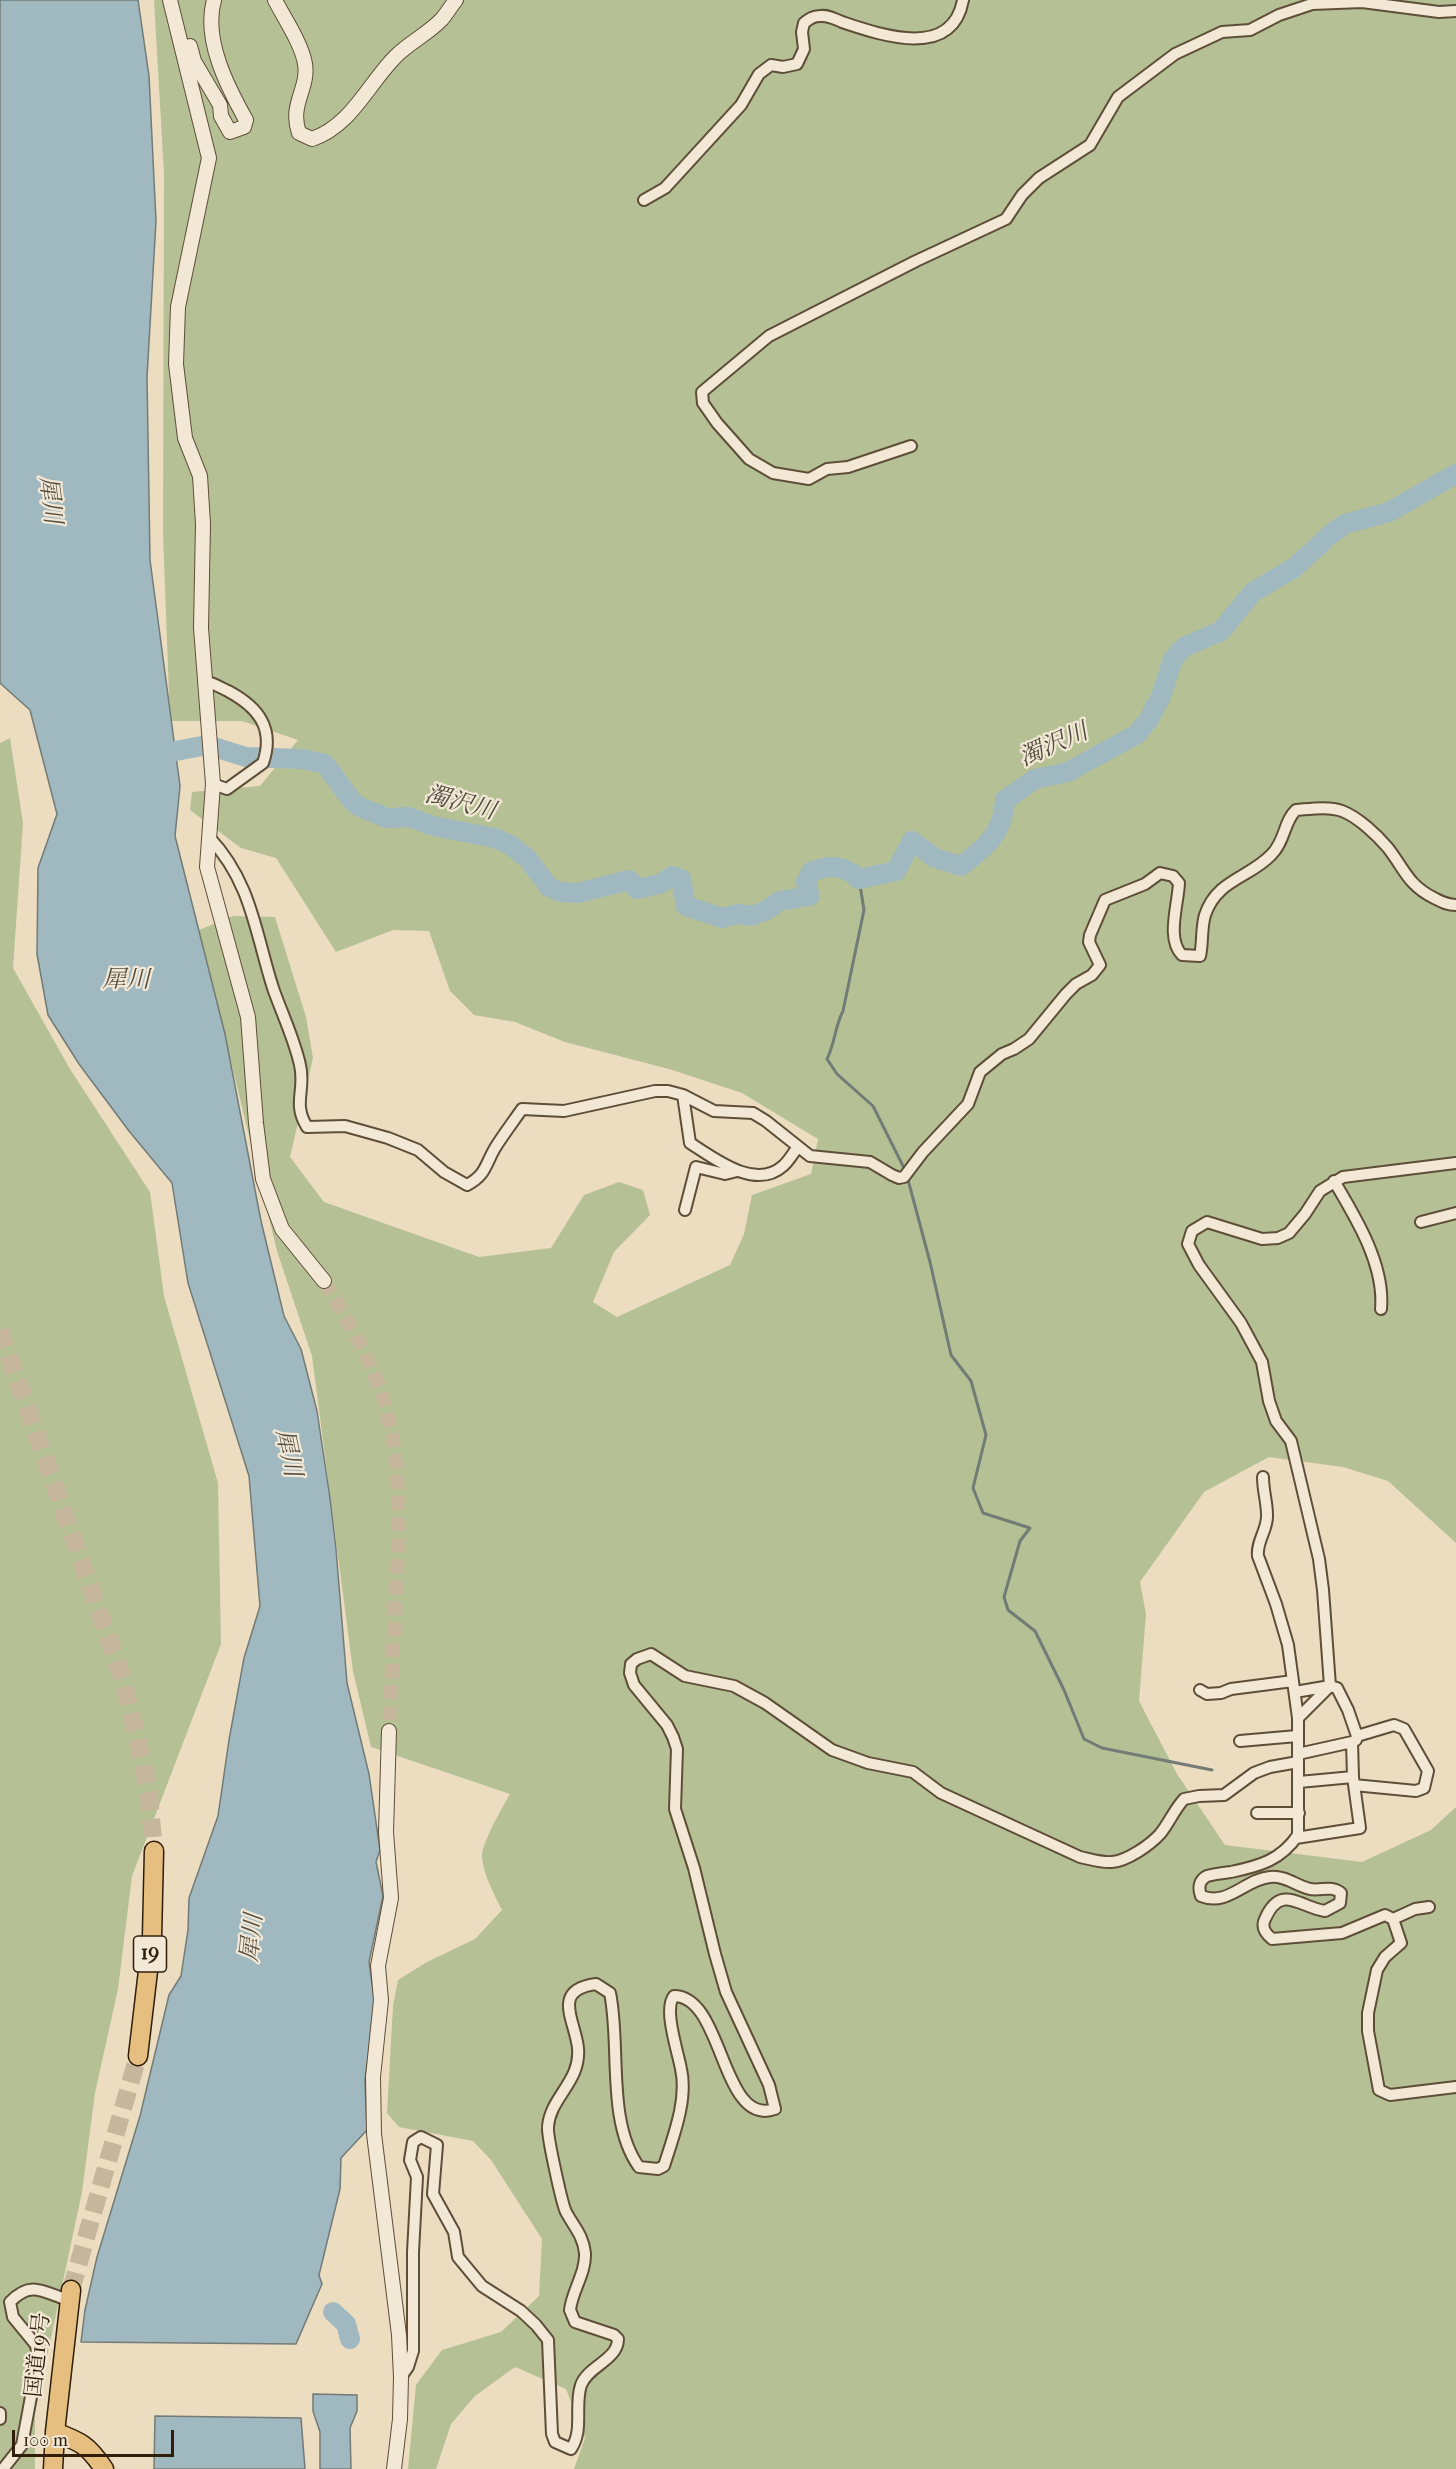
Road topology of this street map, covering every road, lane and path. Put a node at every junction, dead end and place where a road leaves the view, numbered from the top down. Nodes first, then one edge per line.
1 (170, 0) edge
2 (178, 0) edge
3 (214, 0) edge
4 (275, 0) edge
5 (456, 0) edge
6 (963, 0) edge
7 (1456, 11) edge
8 (644, 200) dead end
9 (911, 446) dead end
10 (206, 682) junction
11 (213, 784) junction
12 (209, 837) junction
13 (1456, 905) edge
14 (683, 1095) junction
15 (798, 1147) junction
16 (1456, 1163) edge
17 (737, 1171) junction
18 (1334, 1181) junction
19 (685, 1210) dead end
20 (1456, 1213) edge
21 (1422, 1222) dead end
22 (324, 1281) tunnel mouth
23 (1381, 1309) dead end
24 (1263, 1477) dead end
25 (1294, 1686) junction
26 (1330, 1686) junction
27 (1200, 1690) dead end
28 (1298, 1718) junction
29 (389, 1731) tunnel mouth
30 (1297, 1736) junction
31 (1354, 1739) junction
32 (1240, 1741) dead end
33 (1298, 1758) junction
34 (1353, 1781) junction
35 (1299, 1782) junction
36 (1257, 1813) dead end
37 (1299, 1813) junction
38 (1296, 1838) junction
39 (154, 1851) tunnel mouth
40 (1429, 1907) dead end
41 (1393, 1919) junction
42 (138, 2056) tunnel mouth
43 (1456, 2087) edge
44 (70, 2295) joint
45 (401, 2376) junction
46 (0, 2413) edge
47 (0, 2419) edge
48 (55, 2432) junction
49 (3, 2469) edge
50 (53, 2469) edge
51 (104, 2469) edge
52 (394, 2469) edge

1 - 10 street
2 - 3 street
4 - 5 street
6 - 8 street
7 - 9 street
10 - 11 street
10 - 11 street
11 - 12 street
12 - 14 street
12 - 22 street
13 - 15 street
14 - 15 street
14 - 17 street
15 - 17 street
16 - 18 street
17 - 19 street
18 - 23 street
18 - 26 street
20 - 21 street
24 - 25 street
25 - 26 street
25 - 27 street
25 - 28 street
26 - 28 street
26 - 31 street
28 - 30 street
29 - 45 street
30 - 32 street
30 - 33 street
31 - 33 street
31 - 34 street
31 - 34 street
33 - 35 street
33 - 45 street
34 - 35 street
34 - 38 street
35 - 37 street
36 - 37 street
37 - 38 street
38 - 41 street
39 - 42 highway, 19
40 - 41 street
41 - 43 street
44 - 48 highway, 国道19号
44 - 49 street
45 - 52 street
46 - 47 street
48 - 50 highway, 国道19号
48 - 51 highway

